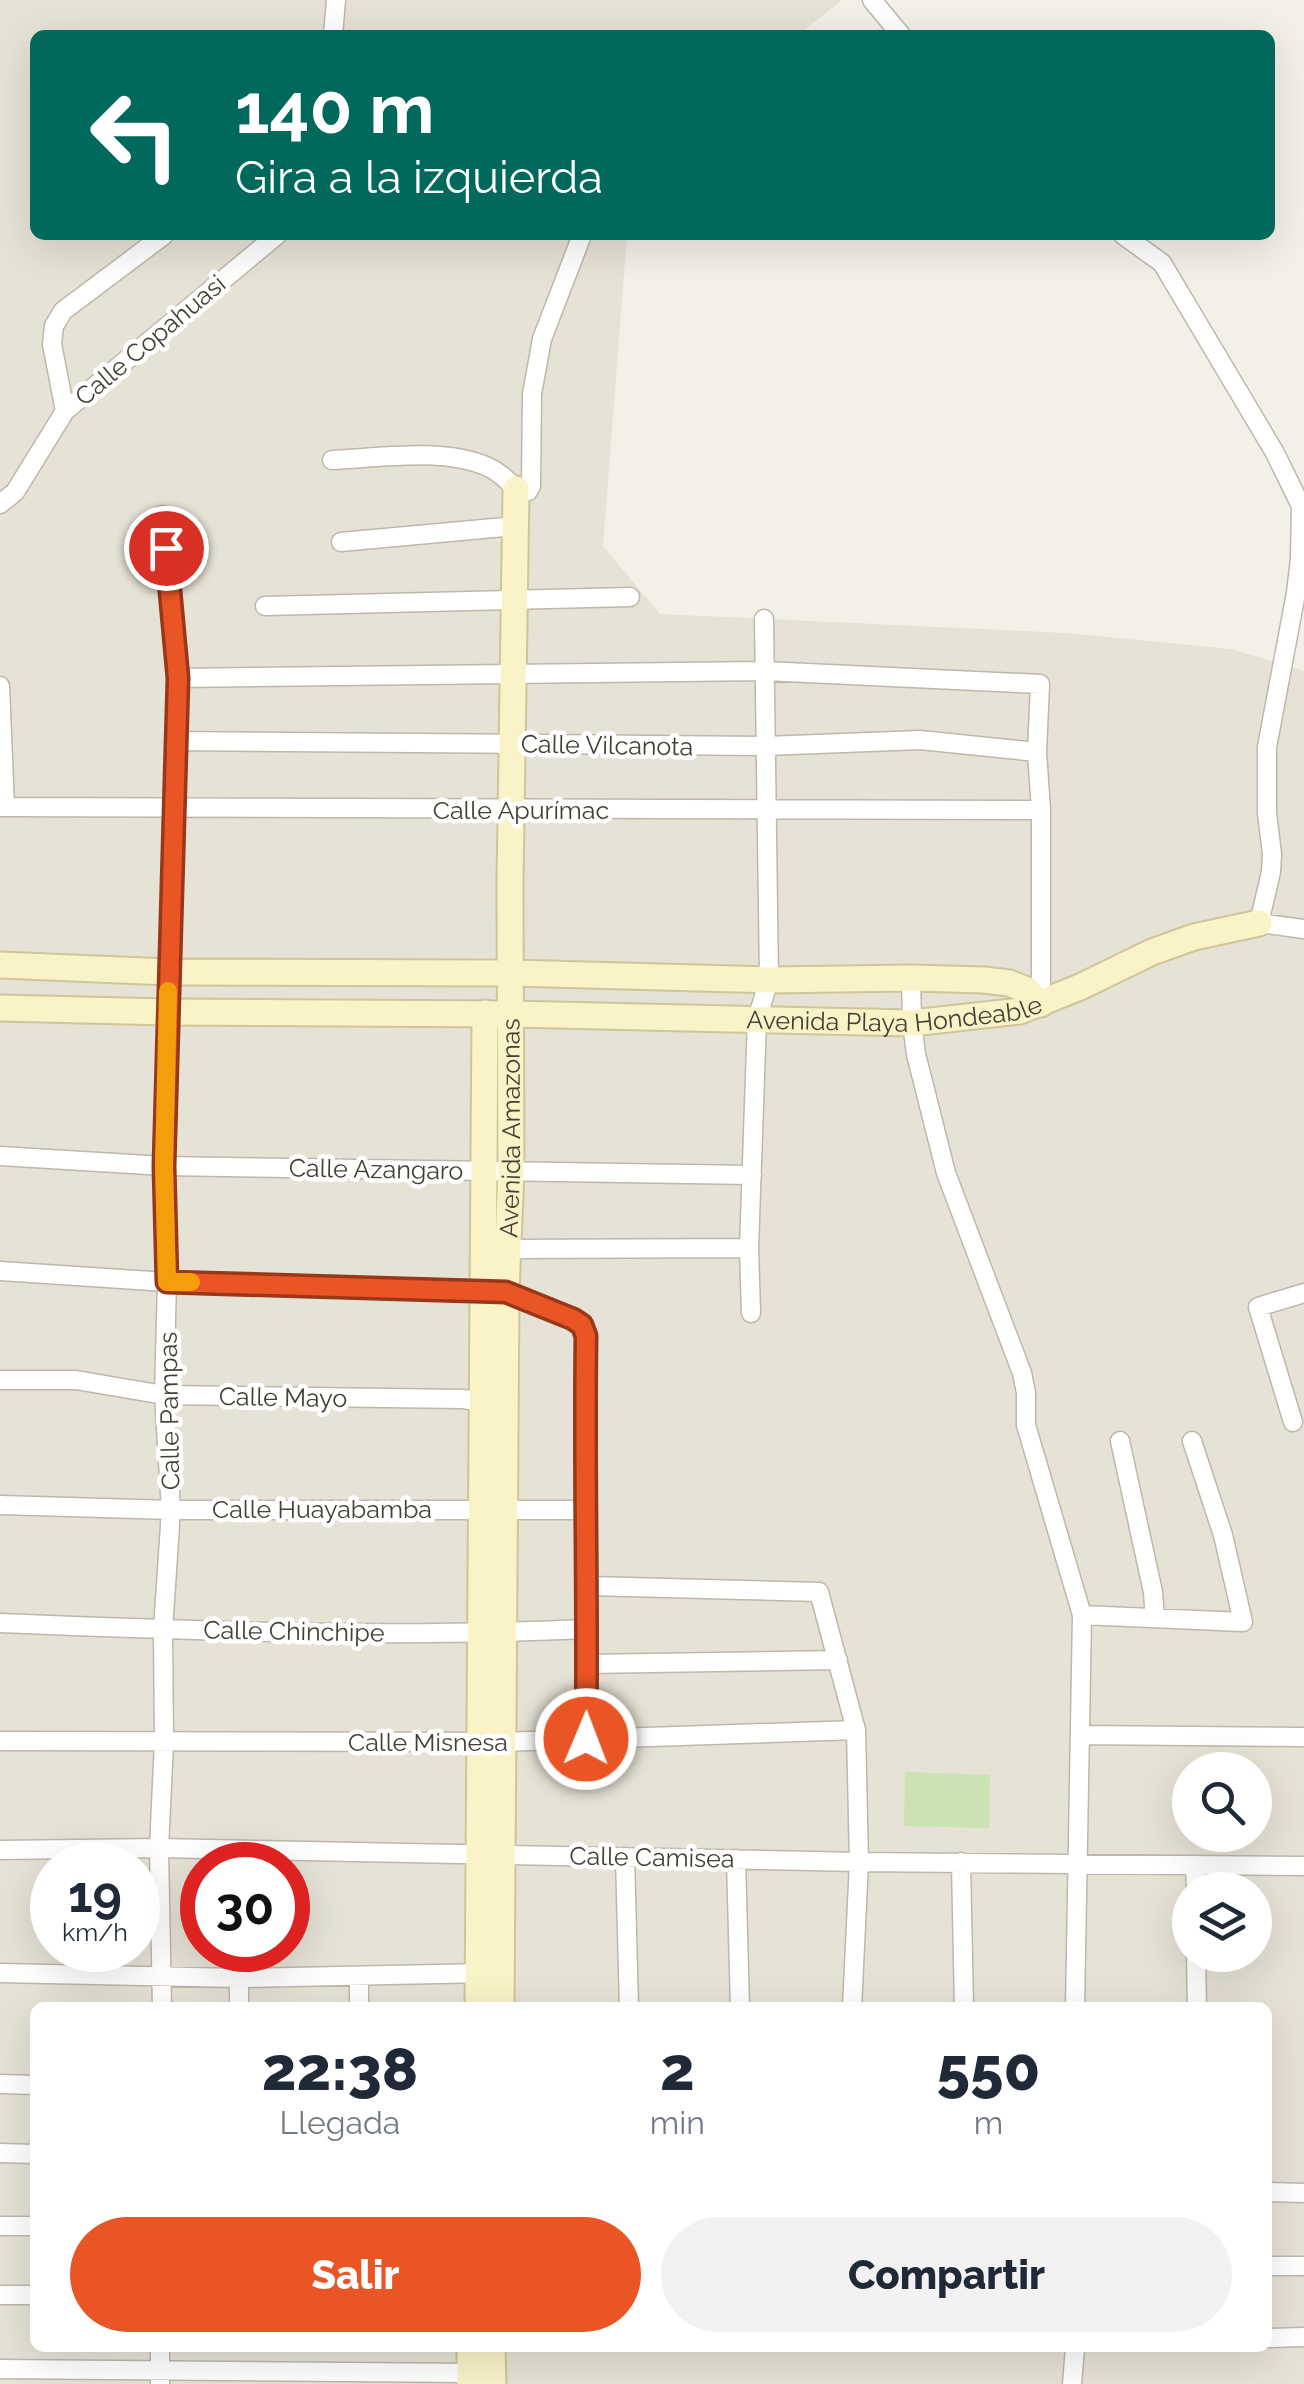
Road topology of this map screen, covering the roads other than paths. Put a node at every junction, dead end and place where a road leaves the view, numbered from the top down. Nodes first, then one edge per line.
1 (336, 0) edge
2 (872, 0) edge
3 (333, 30) edge
4 (898, 30) edge
5 (157, 240) edge
6 (271, 240) edge
7 (580, 240) edge
8 (1130, 240) edge
9 (65, 412) junction
10 (1275, 453) junction
11 (332, 460) dead end
12 (1304, 482) edge
13 (516, 489) junction
14 (0, 504) edge
15 (162, 515) dead end
16 (516, 526) junction
17 (341, 542) dead end
18 (630, 597) dead end
19 (514, 600) junction
20 (265, 606) dead end
21 (764, 619) dead end
22 (765, 671) junction
23 (514, 672) junction
24 (178, 678) junction
25 (0, 686) edge
26 (176, 741) junction
27 (512, 744) junction
28 (766, 746) junction
29 (1037, 752) junction
30 (2, 807) edge
31 (175, 808) junction
32 (511, 810) junction
33 (766, 810) junction
34 (1041, 810) junction
35 (1258, 924) junction
36 (1304, 928) edge
37 (0, 965) edge
38 (168, 972) junction
39 (511, 973) junction
40 (911, 978) junction
41 (769, 980) junction
42 (1040, 1004) junction
43 (0, 1008) edge
44 (167, 1012) junction
45 (498, 1014) junction
46 (757, 1019) junction
47 (912, 1023) junction
48 (0, 1156) edge
49 (164, 1166) junction
50 (484, 1170) junction
51 (511, 1171) junction
52 (752, 1175) junction
53 (749, 1248) junction
54 (508, 1249) junction
55 (0, 1272) edge
56 (167, 1282) junction
57 (494, 1292) junction
58 (1304, 1294) edge
59 (751, 1313) dead end
60 (0, 1380) edge
61 (164, 1396) junction
62 (494, 1403) junction
63 (1293, 1422) dead end
64 (1192, 1441) dead end
65 (1120, 1442) dead end
66 (0, 1505) edge
67 (494, 1509) junction
68 (171, 1510) junction
69 (584, 1510) junction
70 (588, 1586) junction
71 (1082, 1615) junction
72 (1154, 1618) junction
73 (0, 1624) edge
74 (587, 1629) junction
75 (163, 1630) junction
76 (493, 1633) junction
77 (838, 1660) junction
78 (587, 1664) junction
79 (856, 1730) junction
80 (1081, 1735) junction
81 (1304, 1737) edge
82 (586, 1739) junction
83 (0, 1741) edge
84 (164, 1742) junction
85 (492, 1742) junction
86 (159, 1842) edge
87 (160, 1848) edge
88 (0, 1850) edge
89 (30, 1850) edge
90 (491, 1854) junction
91 (625, 1856) junction
92 (736, 1859) junction
93 (859, 1862) junction
94 (961, 1862) junction
95 (1076, 1864) junction
96 (1195, 1865) junction
97 (1304, 1866) edge
98 (1195, 1872) edge
99 (160, 1891) edge
100 (0, 1972) edge
101 (1196, 1972) edge
102 (490, 1973) junction
103 (359, 1976) junction
104 (162, 1977) junction
105 (239, 1978) junction
106 (162, 2002) edge
107 (239, 2002) edge
108 (359, 2002) edge
109 (480, 2002) edge
110 (499, 2002) edge
111 (629, 2002) edge
112 (740, 2002) edge
113 (852, 2002) edge
114 (964, 2002) edge
115 (1074, 2002) edge
116 (1197, 2002) edge
117 (0, 2084) edge
118 (30, 2085) edge
119 (0, 2153) edge
120 (30, 2154) edge
121 (1272, 2192) edge
122 (1304, 2193) edge
123 (0, 2226) edge
124 (30, 2226) edge
125 (1272, 2266) edge
126 (1304, 2266) edge
127 (0, 2295) edge
128 (30, 2295) edge
129 (1304, 2337) edge
130 (1272, 2338) edge
131 (1075, 2352) edge
132 (0, 2369) edge
133 (476, 2372) edge
134 (160, 2377) edge
135 (1072, 2384) edge

1 - 3 street
2 - 4 street
5 - 9 street
6 - 9 street, Calle Copahuasi
7 - 13 street
8 - 10 street
9 - 14 street, Calle Copahuasi
10 - 12 street
10 - 35 street
11 - 13 street
13 - 16 street, Avenida Amazonas
15 - 24 street, Calle Pampas
16 - 17 street
16 - 19 street, Avenida Amazonas
18 - 19 street
19 - 20 street
19 - 23 street, Avenida Amazonas
21 - 22 street
22 - 23 street
22 - 28 street
22 - 29 street
23 - 24 street
23 - 27 street, Avenida Amazonas
24 - 26 street, Calle Pampas
25 - 30 street
26 - 27 street, Calle Vilcanota
26 - 31 street, Calle Pampas
27 - 28 street, Calle Vilcanota
27 - 32 street, Avenida Amazonas
28 - 29 street, Calle Vilcanota
28 - 33 street
29 - 34 street
30 - 31 street, Calle Apurímac
31 - 32 street, Calle Apurímac
31 - 38 street, Calle Pampas
32 - 33 street, Calle Apurímac
32 - 39 street, Avenida Amazonas
33 - 34 street, Calle Apurímac
33 - 41 street
34 - 42 street
35 - 36 street
35 - 42 street
37 - 38 street, Avenida Playa Hondeable
38 - 39 street, Avenida Playa Hondeable
38 - 44 street, Calle Pampas
39 - 41 street, Avenida Playa Hondeable
39 - 45 street, Avenida Amazonas
40 - 41 street, Avenida Playa Hondeable
40 - 42 street, Avenida Playa Hondeable
40 - 47 street
41 - 46 street
42 - 47 street, Avenida Playa Hondeable
43 - 44 street, Avenida Playa Hondeable
44 - 45 street, Avenida Playa Hondeable
44 - 49 street, Calle Pampas
45 - 46 street, Avenida Playa Hondeable
45 - 50 street, Avenida Amazonas
45 - 51 street, Avenida Amazonas
46 - 47 street, Avenida Playa Hondeable
46 - 52 street
47 - 71 street
48 - 49 street, Calle Azangaro
49 - 50 street, Calle Azangaro
49 - 56 street, Calle Pampas
50 - 51 street, Calle Azangaro
50 - 57 street, Avenida Amazonas
51 - 52 street, Calle Azangaro
51 - 54 street, Avenida Amazonas
52 - 53 street
53 - 54 street
53 - 59 street
54 - 57 street, Avenida Amazonas
55 - 56 street
56 - 57 street
56 - 61 street, Calle Pampas
57 - 62 street, Avenida Amazonas
57 - 69 street
58 - 63 street
60 - 61 street, Calle Mayo
61 - 62 street, Calle Mayo
61 - 68 street, Calle Pampas
62 - 67 street, Avenida Amazonas
64 - 72 street
65 - 72 street
66 - 68 street, Calle Huayabamba
67 - 68 street, Calle Huayabamba
67 - 69 street, Calle Huayabamba
67 - 76 street, Avenida Amazonas
68 - 75 street, Calle Pampas
69 - 70 street
70 - 74 street
70 - 77 street
71 - 72 street
71 - 80 street
73 - 75 street, Calle Chinchipe
74 - 76 street, Calle Chinchipe
74 - 78 street
75 - 76 street, Calle Chinchipe
75 - 84 street, Calle Pampas
76 - 85 street, Avenida Amazonas
77 - 78 street
77 - 79 street
78 - 82 street
79 - 82 street, Calle Misnesa
79 - 93 street
80 - 81 street
80 - 95 street
82 - 85 street, Calle Misnesa
83 - 84 street, Calle Misnesa
84 - 85 street, Calle Misnesa
84 - 86 street, Calle Pampas
85 - 90 street, Avenida Amazonas
87 - 90 street, Calle Camisea
88 - 89 street, Calle Camisea
90 - 91 street, Calle Camisea
90 - 102 street, Avenida Amazonas
91 - 92 street, Calle Camisea
91 - 111 street
92 - 93 street, Calle Camisea
92 - 112 street
93 - 94 street, Calle Camisea
93 - 113 street
94 - 95 street, Calle Camisea
94 - 114 street
95 - 96 street, Calle Camisea
95 - 115 street
96 - 97 street, Calle Camisea
96 - 98 street
99 - 104 street, Calle Pampas
100 - 104 street
101 - 116 street
102 - 103 street
102 - 109 street, Avenida Amazonas
102 - 110 street, Avenida Amazonas
103 - 105 street
103 - 108 street
104 - 105 street
104 - 106 street, Calle Pampas
105 - 107 street
117 - 118 street
119 - 120 street
121 - 122 street
123 - 124 street
125 - 126 street
127 - 128 street
129 - 130 street
131 - 135 street
132 - 134 street
133 - 134 street

